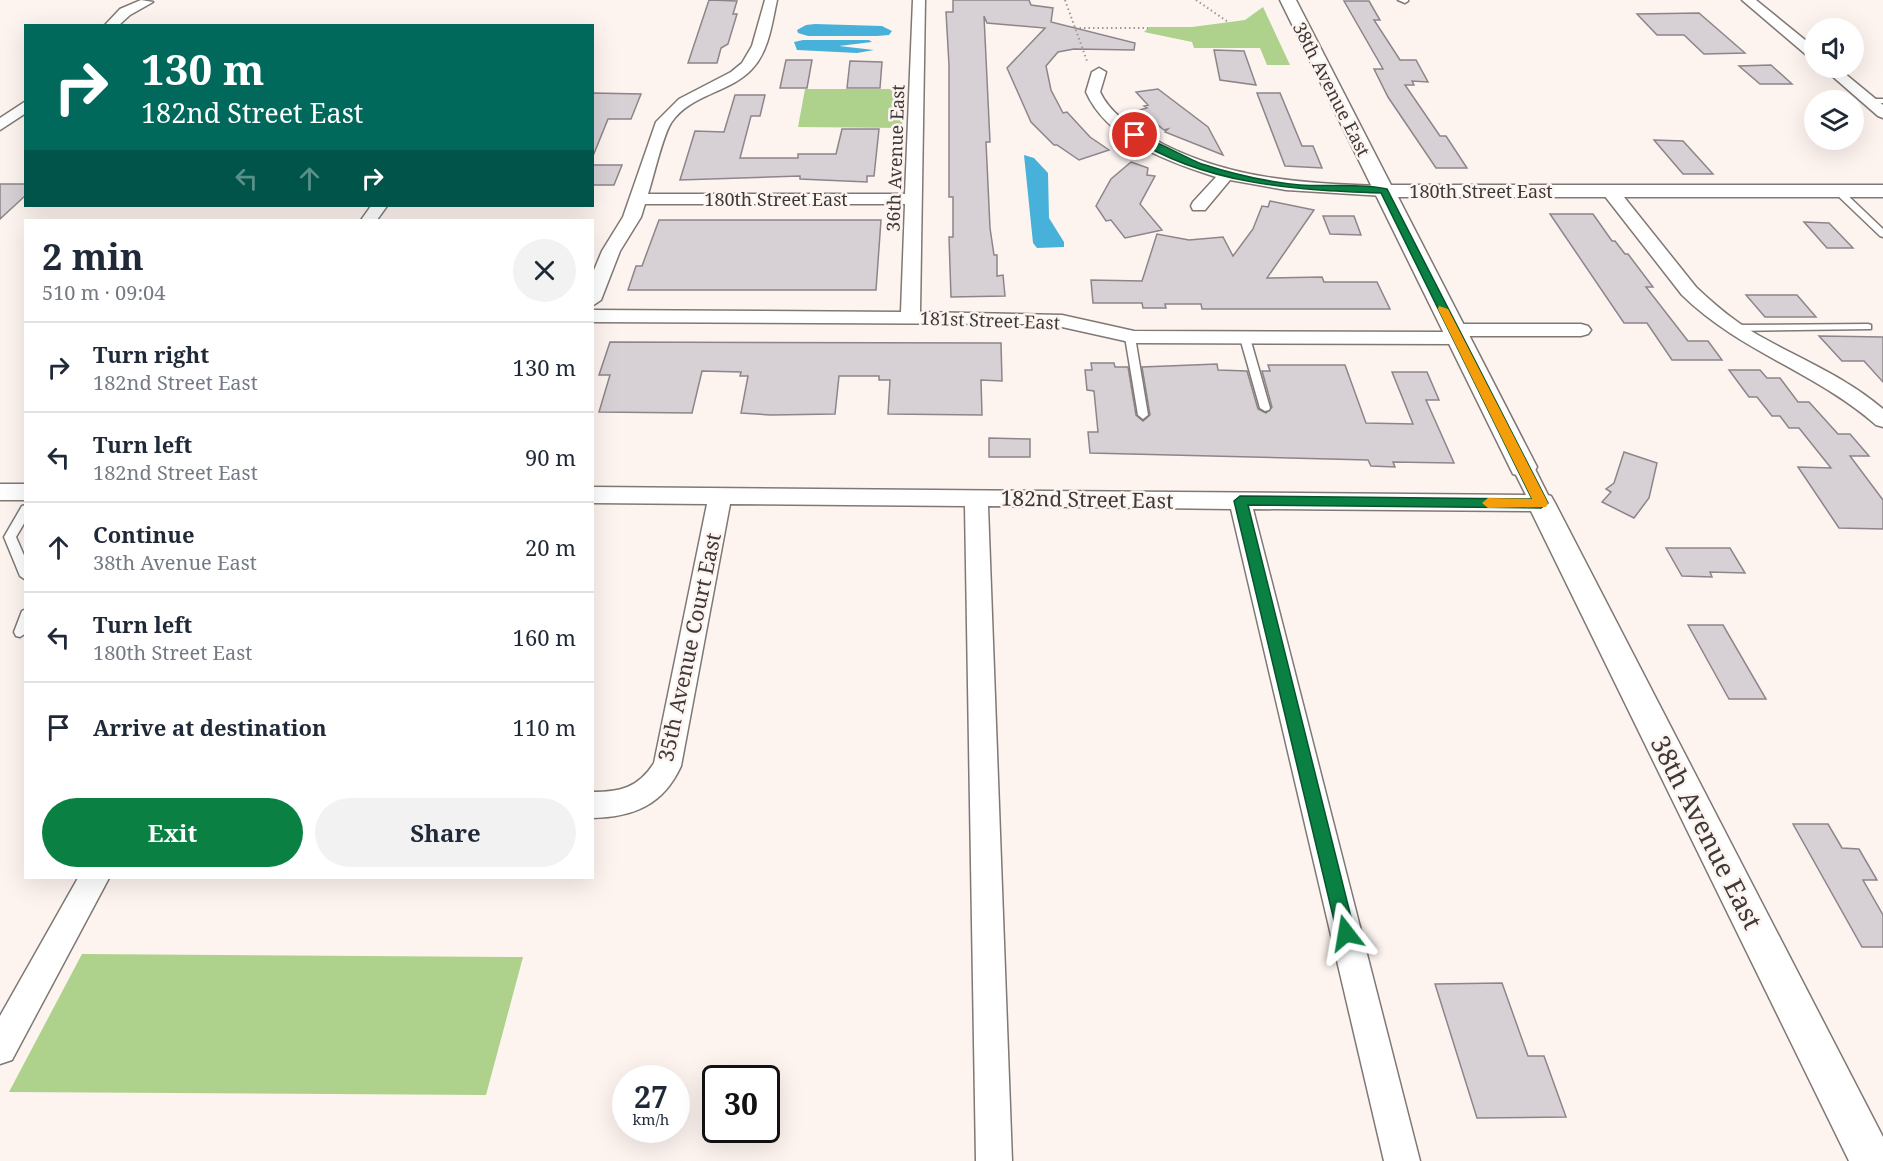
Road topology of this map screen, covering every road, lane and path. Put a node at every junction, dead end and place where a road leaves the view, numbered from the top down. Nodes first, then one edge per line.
1 (771, 0) edge
2 (920, 0) edge
3 (1065, 0) edge
4 (1196, 0) edge
5 (1288, 0) edge
6 (1748, 0) edge
7 (147, 2) dead end
8 (1228, 22) dead end
9 (112, 24) edge
10 (1075, 28) junction
11 (1148, 28) dead end
12 (1804, 46) edge
13 (1099, 72) joint
14 (1844, 78) edge
15 (1876, 101) edge
16 (24, 106) edge
17 (1883, 113) edge
18 (0, 124) edge
19 (1227, 174) junction
20 (1384, 191) junction
21 (1610, 191) junction
22 (1838, 191) junction
23 (1883, 191) edge
24 (638, 199) junction
25 (914, 199) junction
26 (1199, 206) dead end
27 (1883, 234) edge
28 (594, 295) edge
29 (594, 316) edge
30 (910, 317) junction
31 (1868, 327) dead end
32 (1733, 328) junction
33 (1581, 330) dead end
34 (1456, 334) junction
35 (1130, 337) junction
36 (1245, 338) junction
37 (1265, 408) dead end
38 (1143, 415) dead end
39 (1883, 420) edge
40 (1523, 467) joint
41 (0, 492) edge
42 (24, 492) edge
43 (594, 495) edge
44 (720, 496) junction
45 (976, 498) junction
46 (1240, 501) junction
47 (1541, 503) junction
48 (24, 512) edge
49 (24, 571) edge
50 (24, 620) edge
51 (20, 632) dead end
52 (594, 805) edge
53 (93, 879) edge
54 (0, 1048) edge
55 (993, 1161) edge
56 (1402, 1161) edge
57 (1872, 1161) edge

1 - 24 street
2 - 25 street, 36th Avenue East
3 - 10 path
4 - 8 path
5 - 20 street, 38th Avenue East
6 - 12 street
7 - 9 street
10 - 11 path
10 - 13 path
13 - 19 street, 180th Street East
14 - 15 street
15 - 17 street
16 - 18 street
19 - 20 street, 180th Street East
19 - 26 street
20 - 21 street, 180th Street East
20 - 34 street, 38th Avenue East
21 - 22 street, 180th Street East
21 - 32 street
22 - 23 street, 180th Street East
22 - 27 lane
24 - 25 street, 180th Street East
24 - 28 street
25 - 30 street, 36th Avenue East
29 - 30 street, 181st Street East
30 - 35 street, 181st Street East
31 - 32 lane
32 - 39 street
33 - 34 street, 181st Street East
34 - 36 street, 181st Street East
34 - 40 street, 38th Avenue East
35 - 36 street, 181st Street East
35 - 38 lane
36 - 37 lane
40 - 47 street
41 - 42 street
43 - 44 street, 182nd Street East
44 - 45 street, 182nd Street East
44 - 52 street, 35th Avenue Court East
45 - 46 street, 182nd Street East
45 - 55 street
46 - 47 street, 182nd Street East
46 - 56 street
47 - 57 street, 38th Avenue East
48 - 49 lane
50 - 51 lane
53 - 54 street

